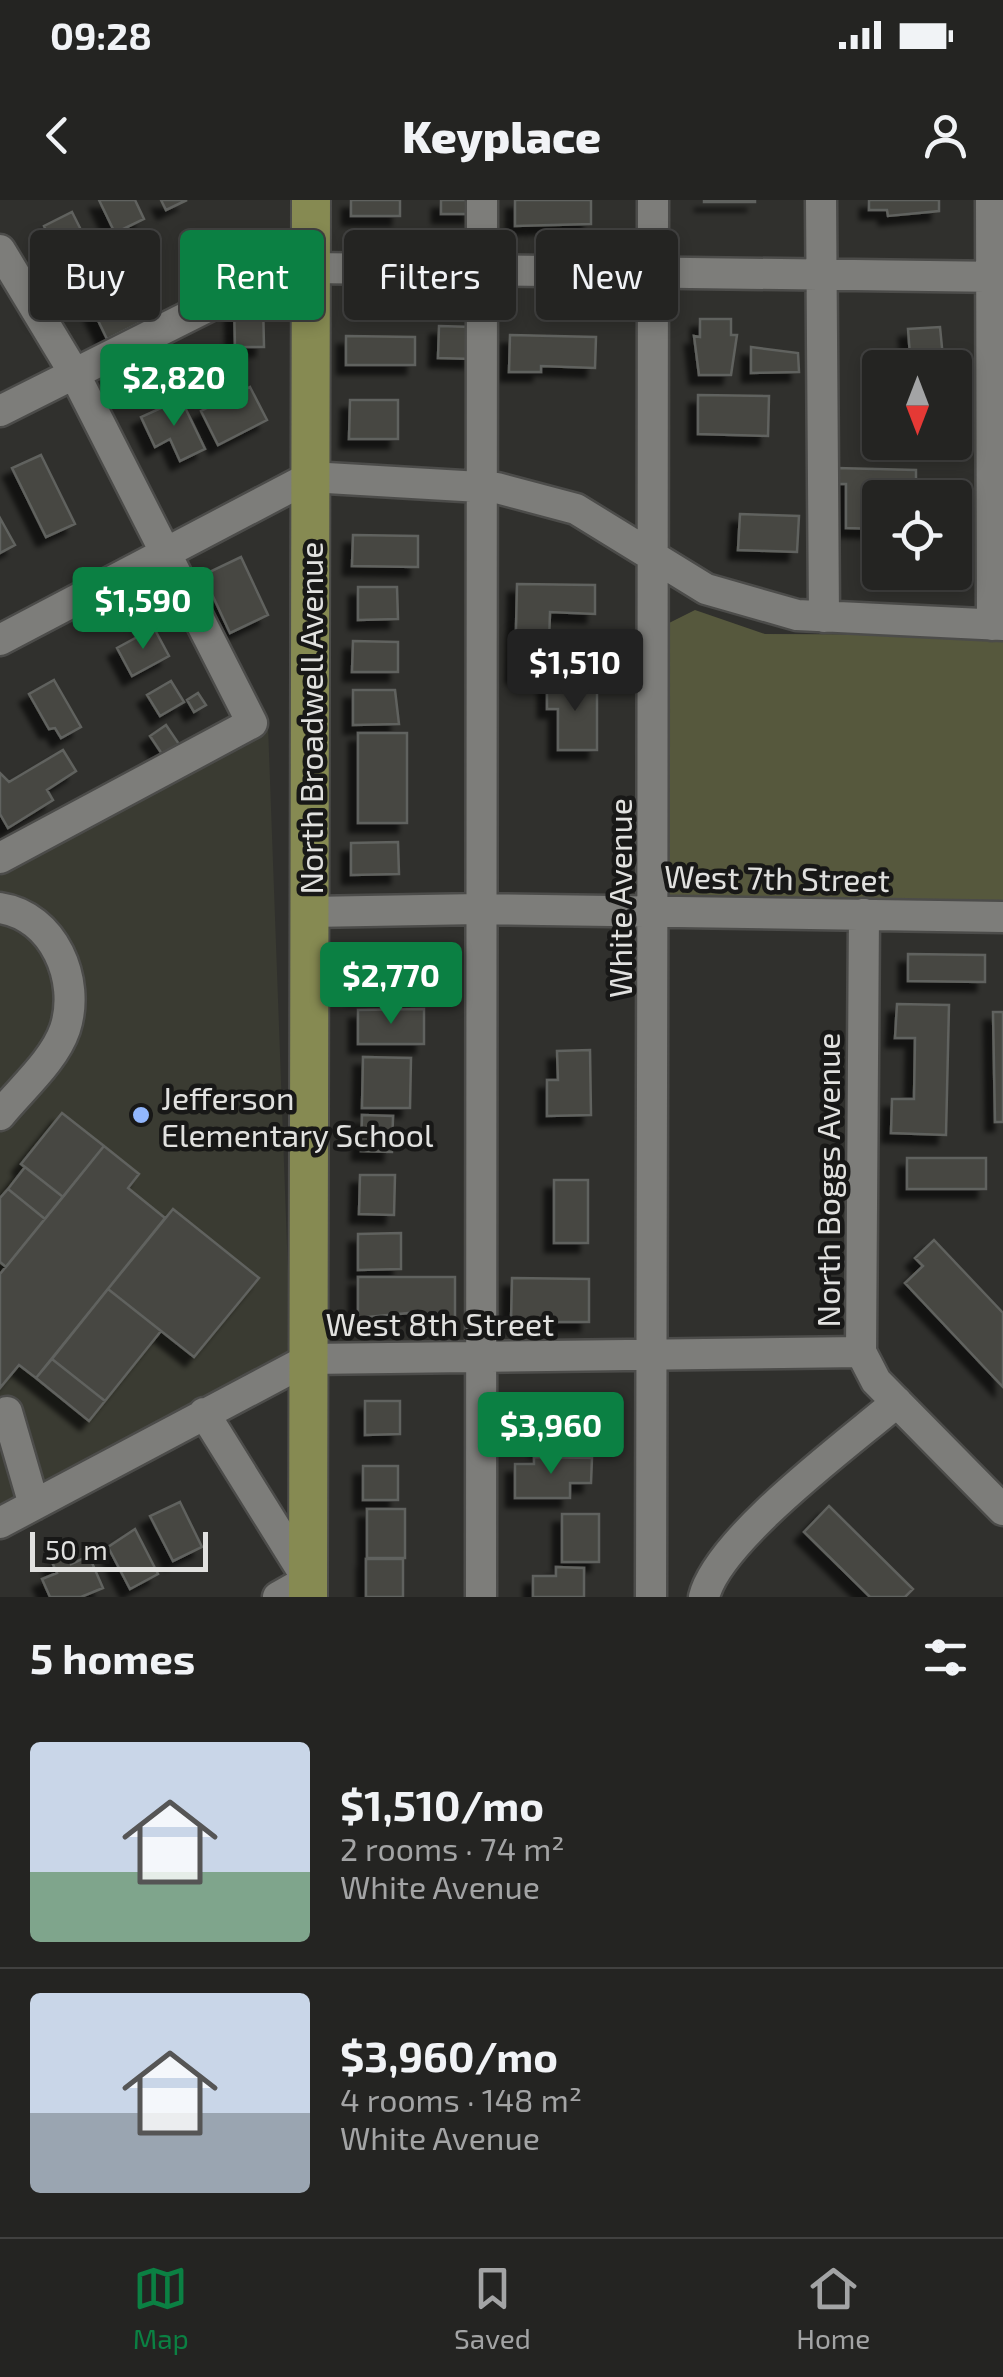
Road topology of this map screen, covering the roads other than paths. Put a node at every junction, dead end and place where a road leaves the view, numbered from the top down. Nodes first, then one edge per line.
1 (311, 200) edge
2 (482, 200) edge
3 (652, 200) edge
4 (821, 200) edge
5 (992, 200) edge
6 (311, 230) edge
7 (482, 230) edge
8 (652, 230) edge
9 (0, 250) edge
10 (678, 272) edge
11 (820, 274) junction
12 (997, 277) edge
13 (180, 319) edge
14 (311, 320) edge
15 (481, 320) edge
16 (653, 320) edge
17 (73, 371) junction
18 (0, 411) edge
19 (310, 477) junction
20 (479, 486) junction
21 (166, 554) junction
22 (653, 556) junction
23 (824, 616) junction
24 (997, 625) edge
25 (0, 640) edge
26 (0, 858) edge
27 (0, 908) edge
28 (480, 909) junction
29 (656, 910) junction
30 (310, 912) junction
31 (864, 914) junction
32 (1003, 916) edge
33 (0, 1115) edge
34 (861, 1352) junction
35 (652, 1356) junction
36 (481, 1358) junction
37 (309, 1359) junction
38 (897, 1402) junction
39 (8, 1412) dead end
40 (204, 1413) junction
41 (34, 1504) junction
42 (1003, 1510) edge
43 (0, 1523) edge
44 (298, 1591) edge
45 (481, 1597) edge
46 (651, 1597) edge
47 (704, 1597) edge

1 - 6 main road, North Broadwell Avenue
2 - 7 street
3 - 8 street, White Avenue
4 - 11 street
5 - 12 street
9 - 17 street
10 - 11 street
11 - 12 street
11 - 23 street
12 - 24 street
13 - 17 street
14 - 19 main road, North Broadwell Avenue
15 - 20 street
16 - 22 street, White Avenue
17 - 18 street
17 - 21 street
19 - 20 street
19 - 21 street
19 - 30 main road, North Broadwell Avenue
20 - 22 street
20 - 28 street
21 - 25 street
21 - 26 street
22 - 23 street
22 - 29 street, White Avenue
23 - 24 street
27 - 33 street
28 - 29 street, West 7th Street
28 - 30 street, West 7th Street
28 - 36 street
29 - 31 street, West 7th Street
29 - 35 street, White Avenue
30 - 37 main road, North Broadwell Avenue
31 - 32 street, West 7th Street
31 - 34 street, North Boggs Avenue
34 - 35 street, West 8th Street
34 - 38 street, North Boggs Avenue
35 - 36 street, West 8th Street
35 - 46 street, White Avenue
36 - 37 street, West 8th Street
36 - 45 street
37 - 40 street, West 8th Street
37 - 44 main road, North Broadwell Avenue
38 - 42 street, North Boggs Avenue
38 - 47 street
39 - 41 street
40 - 41 street, West 8th Street
40 - 44 street
41 - 43 street, West 8th Street

